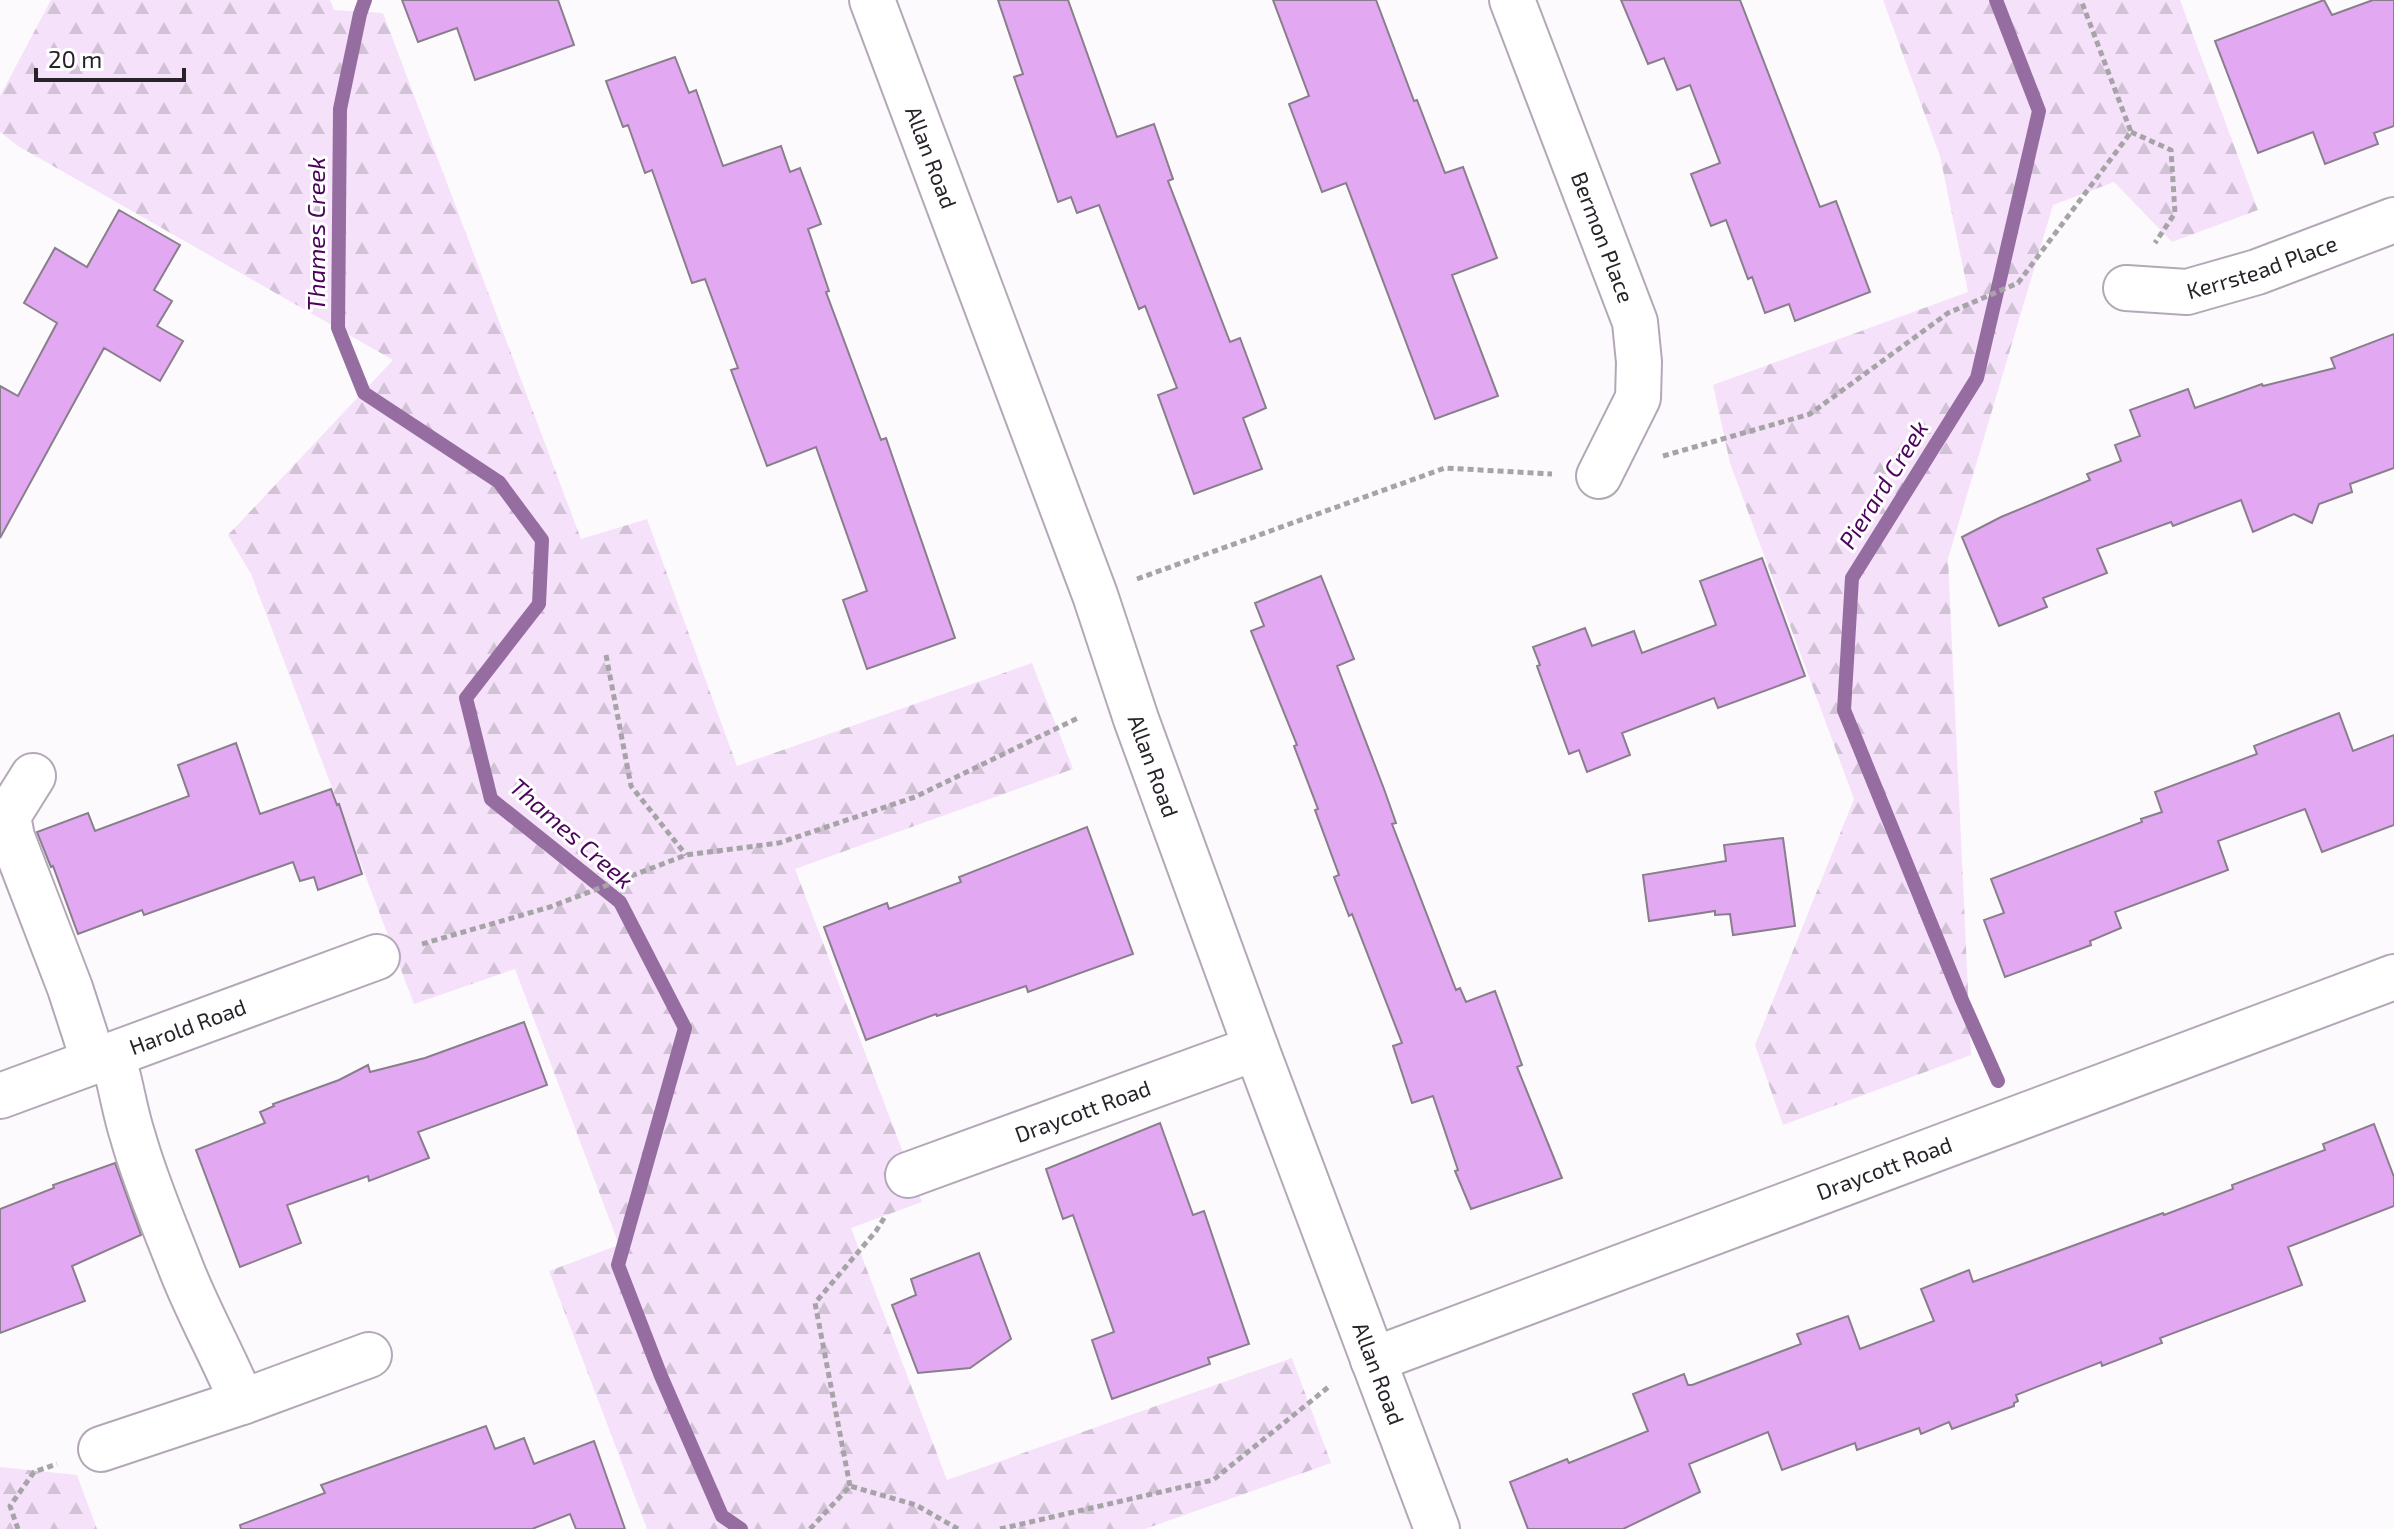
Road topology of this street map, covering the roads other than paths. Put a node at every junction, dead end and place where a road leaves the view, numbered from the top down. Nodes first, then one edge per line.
1 (872, 0) edge
2 (1512, 0) edge
3 (2394, 220) edge
4 (2126, 288) road end
5 (1599, 476) road end
6 (33, 776) dead end
7 (377, 957) road end
8 (2394, 977) edge
9 (1256, 1048) junction
10 (103, 1058) junction
11 (0, 1096) edge
12 (908, 1175) road end
13 (369, 1355) dead end
14 (1373, 1360) junction
15 (242, 1402) junction
16 (101, 1449) road end
17 (1437, 1529) edge

1 - 9 street, Allan Road
2 - 5 street, Bermon Place
3 - 4 street, Kerrstead Place
6 - 10 street
7 - 10 street, Harold Road
8 - 14 street, Draycott Road
9 - 12 street, Draycott Road
9 - 14 street, Allan Road
10 - 11 street, Harold Road
10 - 15 street
13 - 15 street
14 - 17 street, Allan Road
15 - 16 street

